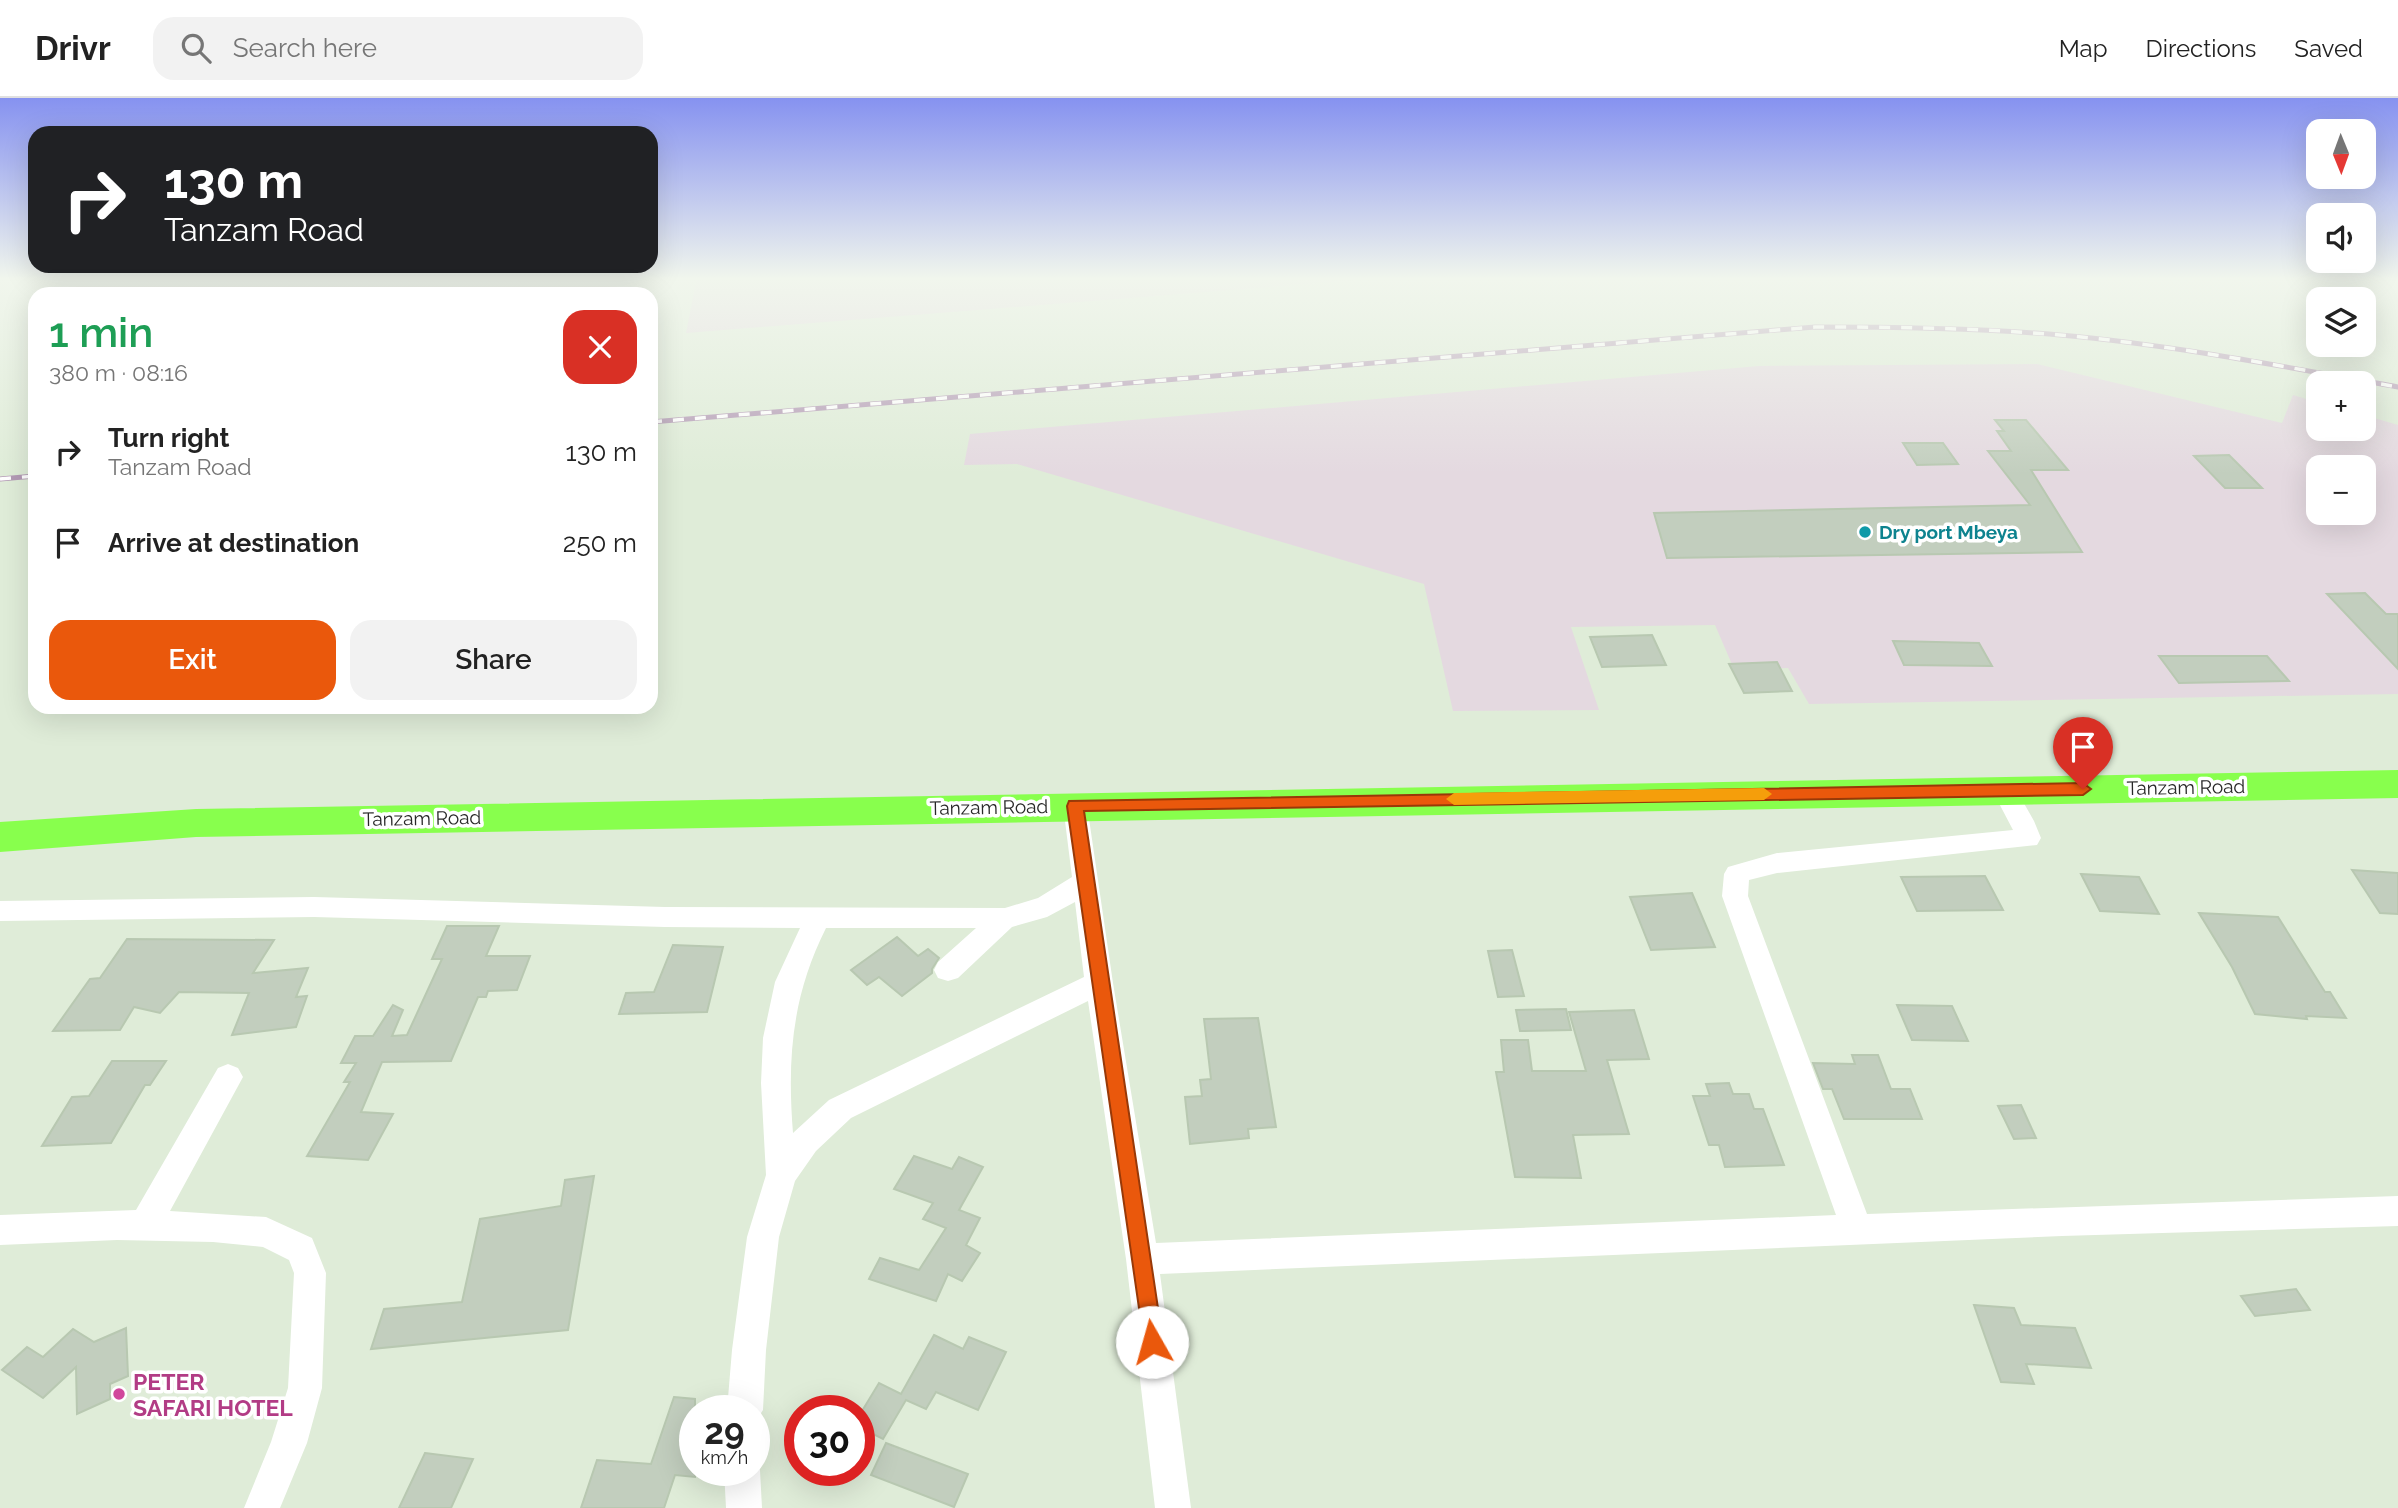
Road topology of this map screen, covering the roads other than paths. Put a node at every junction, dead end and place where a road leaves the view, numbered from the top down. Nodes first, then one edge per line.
1 (2398, 784) edge
2 (2004, 790) junction
3 (1075, 806) junction
4 (0, 837) edge
5 (1085, 881) junction
6 (0, 911) edge
7 (818, 918) junction
8 (1005, 918) junction
9 (948, 970) dead end
10 (1099, 983) junction
11 (228, 1077) dead end
12 (781, 1175) junction
13 (2398, 1212) edge
14 (145, 1226) junction
15 (1857, 1229) junction
16 (0, 1230) edge
17 (1142, 1259) junction
18 (747, 1395) edge
19 (743, 1486) edge
20 (262, 1508) edge
21 (744, 1508) edge
22 (1172, 1508) edge

1 - 2 highway, Tanzam Road
2 - 3 highway, Tanzam Road
2 - 15 street
3 - 4 highway, Tanzam Road
3 - 5 street
5 - 8 street
5 - 10 street
6 - 7 street
7 - 8 street
7 - 12 street
8 - 9 street
10 - 12 street
10 - 17 street
11 - 14 street
12 - 18 street
13 - 15 street
14 - 16 street
14 - 20 street
15 - 17 street
17 - 22 street
19 - 21 street

